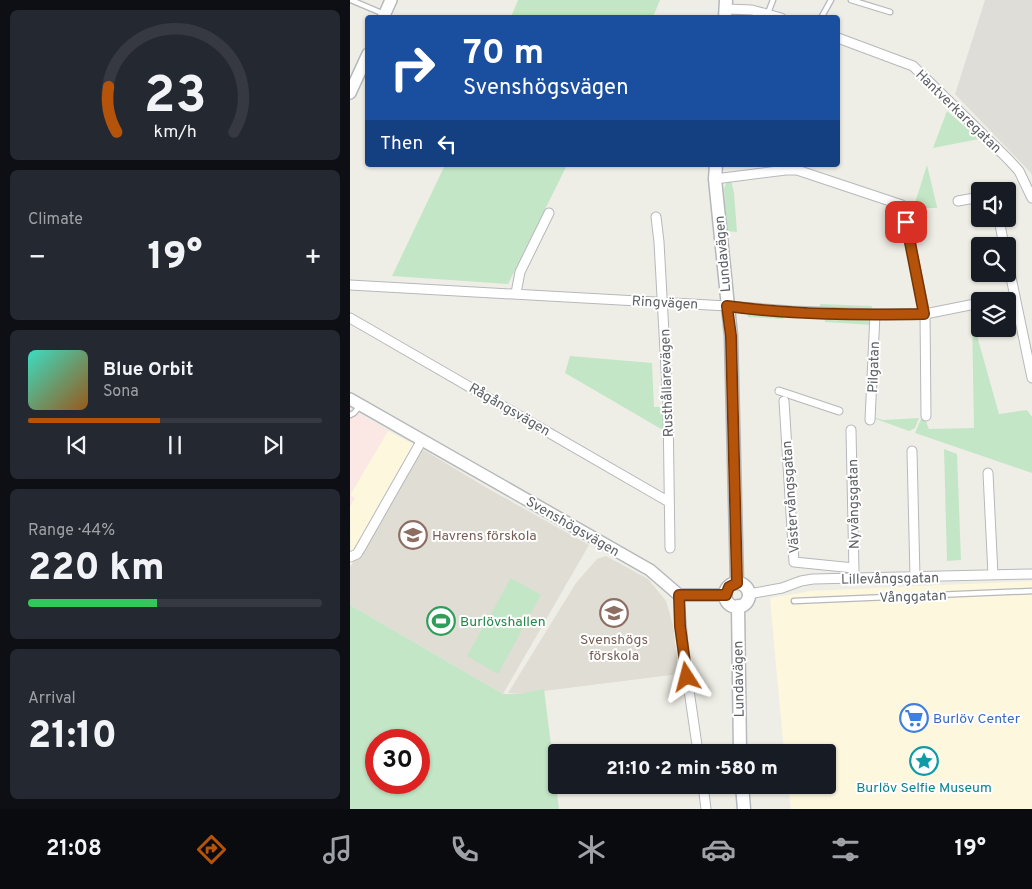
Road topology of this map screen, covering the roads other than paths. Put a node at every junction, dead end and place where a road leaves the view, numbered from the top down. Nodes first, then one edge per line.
1 (351, 0) edge
2 (391, 0) edge
3 (773, 0) edge
4 (832, 0) edge
5 (851, 0) edge
6 (726, 9) edge
7 (890, 12) dead end
8 (768, 13) junction
9 (382, 15) edge
10 (384, 15) edge
11 (773, 15) edge
12 (823, 15) edge
13 (840, 39) edge
14 (365, 60) edge
15 (350, 93) edge
16 (716, 167) edge
17 (715, 179) junction
18 (1032, 198) edge
19 (971, 199) edge
20 (958, 201) dead end
21 (902, 205) dead end
22 (549, 213) dead end
23 (656, 217) dead end
24 (906, 222) dead end
25 (350, 285) edge
26 (516, 294) junction
27 (661, 302) junction
28 (971, 305) edge
29 (727, 306) junction
30 (1016, 306) edge
31 (875, 314) junction
32 (924, 314) junction
33 (350, 318) edge
34 (1032, 378) edge
35 (779, 391) dead end
36 (350, 399) edge
37 (784, 401) dead end
38 (361, 405) junction
39 (839, 411) dead end
40 (350, 414) edge
41 (926, 416) dead end
42 (870, 420) dead end
43 (851, 430) dead end
44 (422, 440) junction
45 (912, 451) dead end
46 (988, 473) dead end
47 (669, 502) junction
48 (670, 548) dead end
49 (350, 557) edge
50 (854, 568) junction
51 (1032, 574) edge
52 (993, 575) junction
53 (915, 577) junction
54 (854, 578) junction
55 (737, 583) junction
56 (1032, 591) edge
57 (749, 594) junction
58 (679, 595) junction
59 (726, 595) junction
60 (794, 601) dead end
61 (738, 606) junction
62 (697, 744) edge
63 (740, 744) edge
64 (704, 794) edge
65 (743, 794) edge
66 (706, 809) edge
67 (744, 809) edge

1 - 9 lane
2 - 10 street
3 - 8 lane
4 - 12 lane
5 - 7 lane
6 - 8 street
8 - 11 street
13 - 18 street, Hantverkaregatan
14 - 15 street
16 - 17 main road, Lundavägen
17 - 21 street
17 - 29 main road, Lundavägen
19 - 20 street
22 - 26 street
23 - 27 street, Rusthållarevägen
24 - 32 street
25 - 26 street, Ringvägen
26 - 27 street, Ringvägen
27 - 29 street, Ringvägen
27 - 47 street, Rusthållarevägen
28 - 32 street, Ringvägen
29 - 31 street, Ringvägen
29 - 55 main road, Lundavägen
30 - 34 street
31 - 32 street, Ringvägen
31 - 42 street, Pilgatan
32 - 41 street
33 - 47 street, Rågångsvägen
35 - 39 street
36 - 38 street, Svenshögsvägen
37 - 50 street, Västervångsgatan
38 - 40 lane
38 - 44 street, Svenshögsvägen
43 - 50 street, Nyvångsgatan
44 - 49 street
44 - 58 street, Svenshögsvägen
45 - 53 street
46 - 52 street
47 - 48 street, Rusthållarevägen
50 - 54 street, Nyvångsgatan
51 - 52 street, Lillevångsgatan
52 - 53 street, Lillevångsgatan
53 - 54 street, Lillevångsgatan
54 - 57 street, Lillevångsgatan
55 - 57 main road
55 - 59 main road
56 - 60 lane, Vånggatan
57 - 61 main road
58 - 59 street
58 - 62 street
59 - 61 main road
61 - 63 main road, Lundavägen
64 - 66 street
65 - 67 main road

